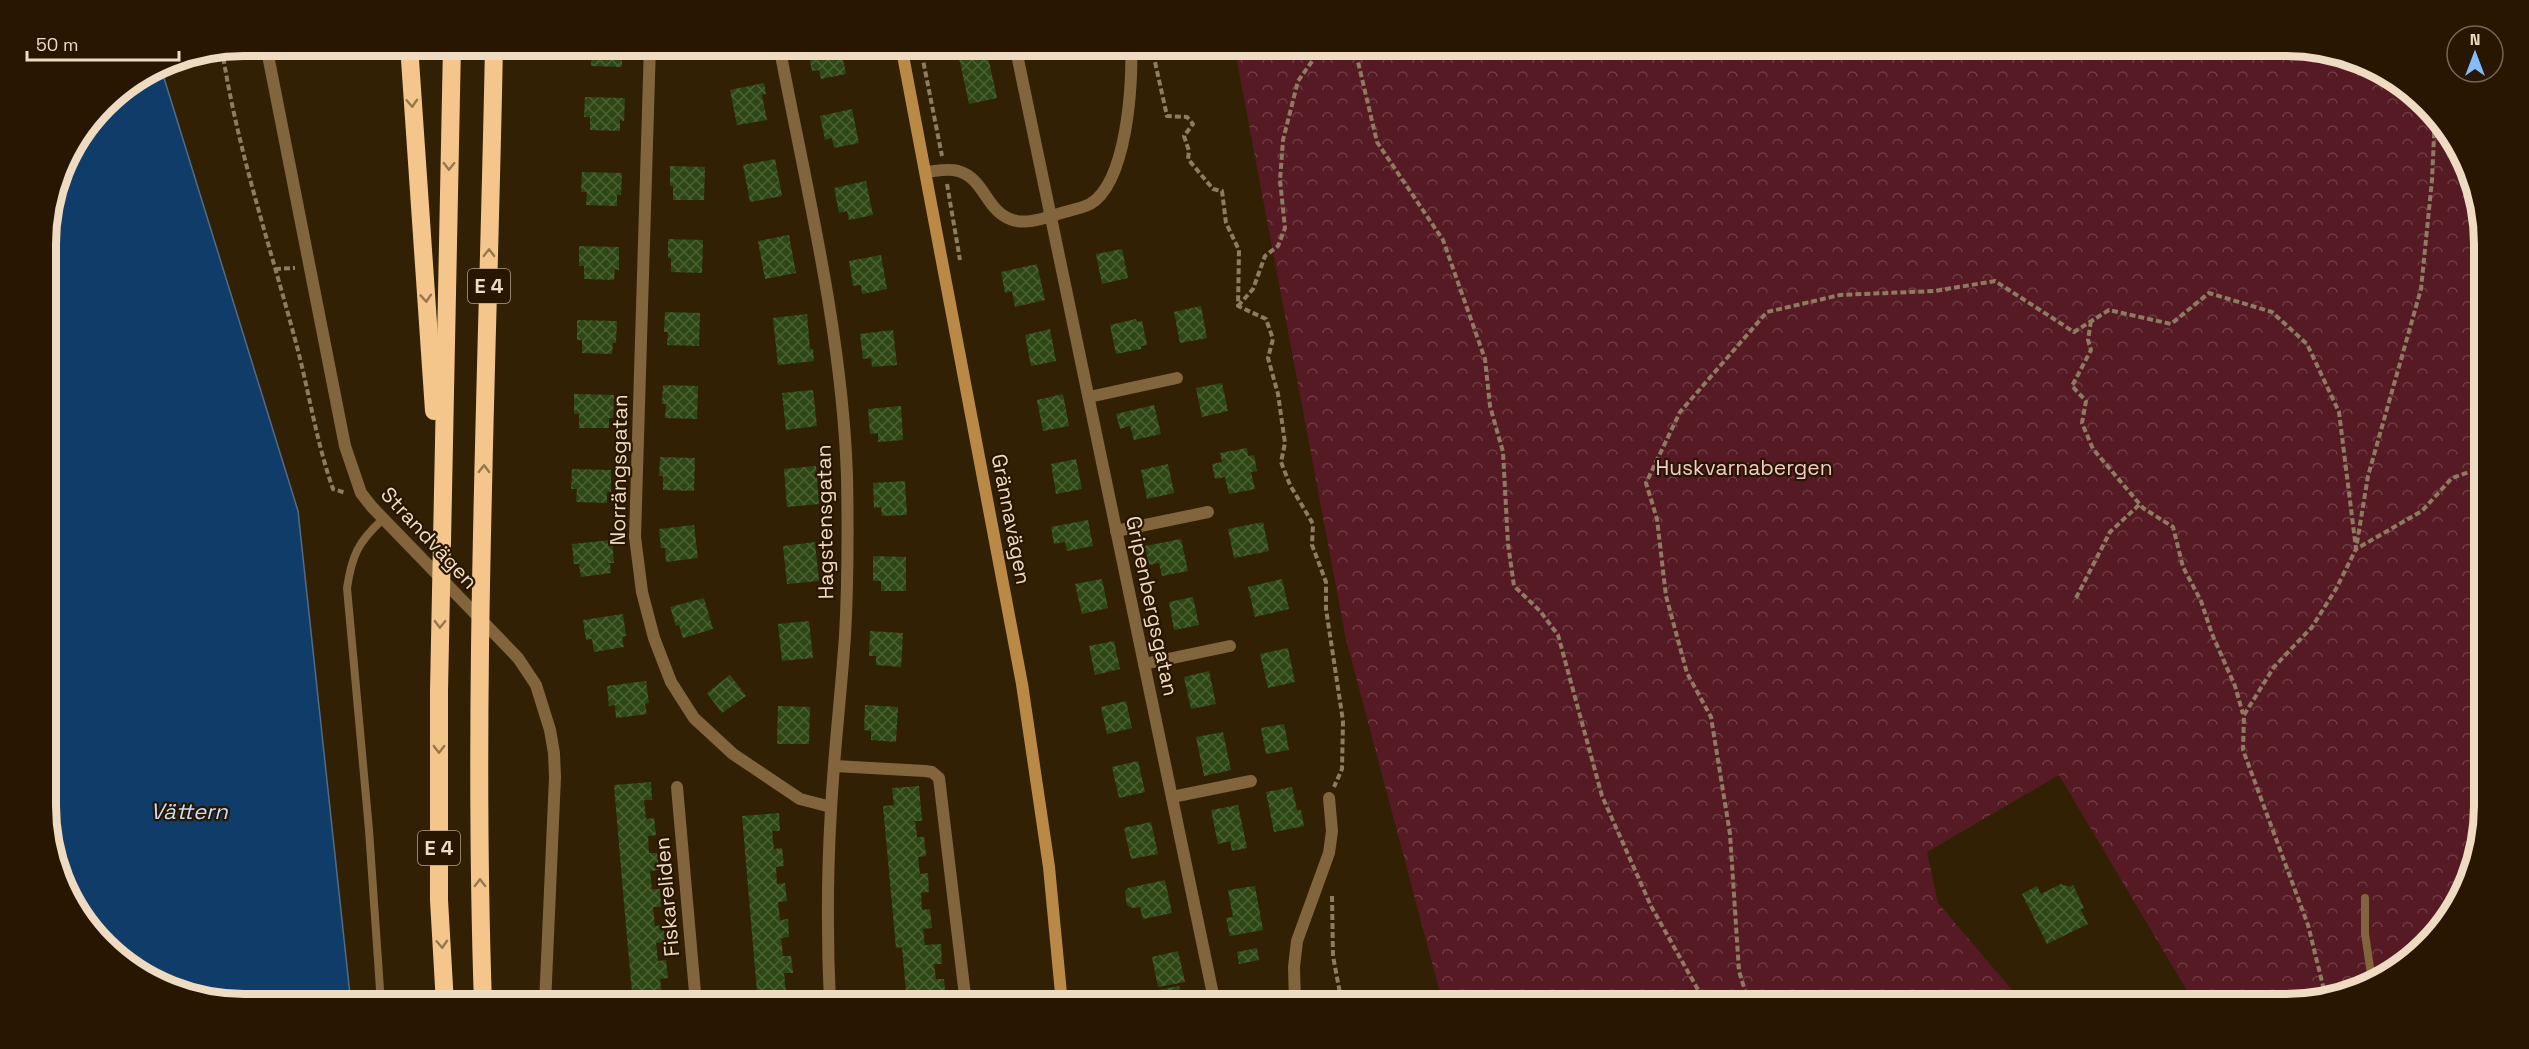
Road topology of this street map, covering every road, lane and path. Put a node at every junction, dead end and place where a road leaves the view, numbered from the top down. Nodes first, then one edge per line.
1 (268, 56) edge
2 (409, 56) edge
3 (452, 56) edge
4 (495, 56) edge
5 (650, 56) edge
6 (781, 56) edge
7 (903, 56) edge
8 (1017, 56) edge
9 (1131, 56) edge
10 (1154, 56) edge
11 (1314, 56) edge
12 (1357, 56) edge
13 (224, 57) edge
14 (2434, 128) edge
15 (926, 172) junction
16 (1051, 216) junction
17 (295, 268) dead end
18 (274, 269) junction
19 (1238, 306) junction
20 (2091, 321) junction
21 (1178, 378) dead end
22 (1089, 396) junction
23 (2474, 470) edge
24 (349, 494) dead end
25 (2140, 504) junction
26 (1208, 512) dead end
27 (384, 519) junction
28 (442, 524) junction
29 (1116, 531) junction
30 (2356, 549) junction
31 (2076, 598) dead end
32 (1230, 646) dead end
33 (1144, 664) junction
34 (2244, 715) junction
35 (835, 766) junction
36 (1251, 780) dead end
37 (676, 787) dead end
38 (1172, 797) junction
39 (1329, 798) joint
40 (831, 807) junction
41 (1334, 887) dead end
42 (2365, 898) dead end
43 (2371, 973) edge
44 (2324, 990) edge
45 (380, 993) edge
46 (444, 993) edge
47 (483, 993) edge
48 (545, 993) edge
49 (695, 993) edge
50 (830, 993) edge
51 (965, 993) edge
52 (1061, 993) edge
53 (1213, 993) edge
54 (1295, 993) edge
55 (1340, 993) edge
56 (1700, 993) edge
57 (1746, 993) edge

1 - 27 street, Strandvägen
2 -> 28 highway
3 -> 28 highway, E 4
47 -> 4 highway, E 4
5 - 40 street, Norrängsgatan
6 - 35 street, Hagstensgatan
7 - 15 main road, Grännavägen
8 - 16 street, Gripenbergsgatan
9 - 16 street
10 - 19 path
11 - 19 path
12 - 56 path
13 - 18 path
14 - 30 path
15 - 16 street
15 - 52 main road, Grännavägen
16 - 22 street, Gripenbergsgatan
17 - 18 path
18 - 24 path
19 - 39 path
20 - 25 path
20 - 30 path
20 - 57 path
21 - 22 street
22 - 29 street, Gripenbergsgatan
23 - 30 path
25 - 31 path
25 - 34 path
26 - 29 street
27 - 45 lane
27 - 48 street, Strandvägen
28 -> 46 highway, E 4
29 - 33 street, Gripenbergsgatan
30 - 34 path
32 - 33 street
33 - 38 street, Gripenbergsgatan
34 - 44 path
35 - 40 street, Hagstensgatan
35 - 51 street
36 - 38 street
37 - 49 street, Fiskareliden
38 - 53 street, Gripenbergsgatan
39 - 54 street
40 - 50 street, Hagstensgatan
41 - 55 path
42 - 43 lane

